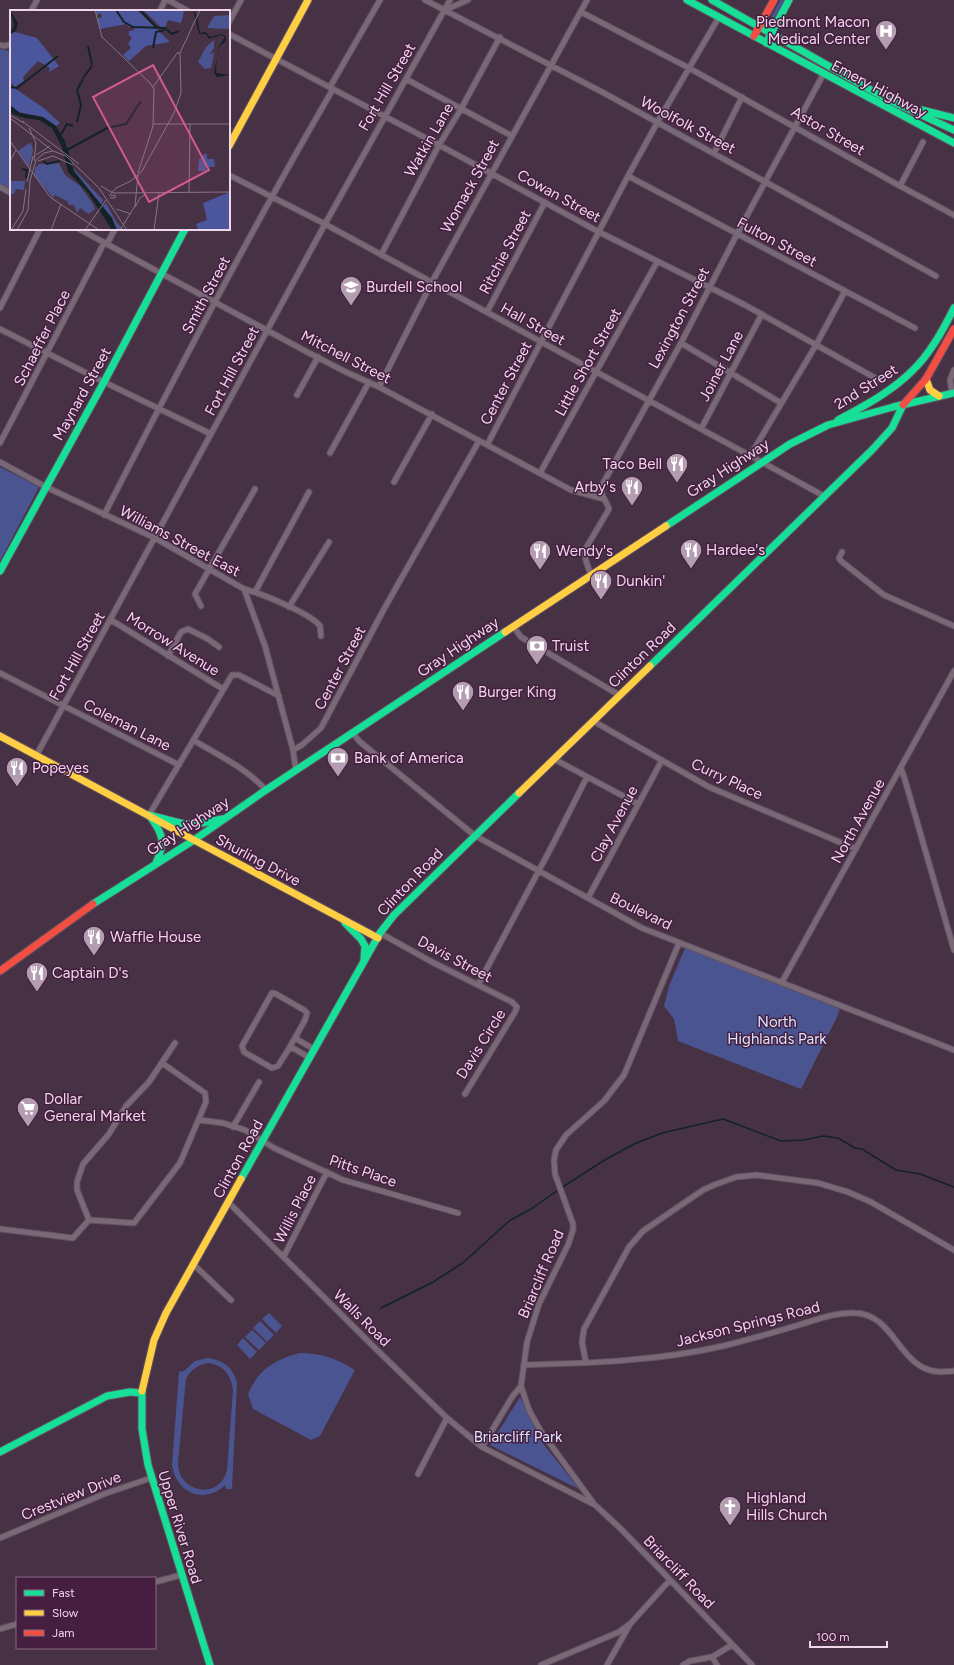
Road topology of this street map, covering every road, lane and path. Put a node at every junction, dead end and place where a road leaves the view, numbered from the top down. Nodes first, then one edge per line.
1 (37, 0) edge
2 (166, 0) edge
3 (241, 0) edge
4 (308, 0) edge
5 (380, 0) edge
6 (426, 0) edge
7 (450, 0) edge
8 (468, 0) edge
9 (587, 0) edge
10 (687, 0) edge
11 (712, 0) edge
12 (774, 0) edge
13 (789, 0) edge
14 (32, 10) edge
15 (161, 10) edge
16 (186, 10) edge
17 (445, 10) junction
18 (581, 12) junction
19 (719, 17) junction
20 (230, 20) edge
21 (759, 26) junction
22 (771, 32) junction
23 (230, 35) edge
24 (754, 36) junction
25 (500, 37) junction
26 (766, 43) junction
27 (276, 59) junction
28 (552, 65) junction
29 (689, 68) junction
30 (824, 73) junction
31 (406, 79) junction
32 (332, 88) junction
33 (742, 97) junction
34 (887, 99) junction
35 (461, 109) junction
36 (385, 116) junction
37 (954, 118) edge
38 (657, 123) junction
39 (796, 127) junction
40 (954, 130) edge
41 (512, 136) junction
42 (923, 142) dead end
43 (954, 143) edge
44 (230, 144) edge
45 (439, 145) junction
46 (714, 153) junction
47 (492, 173) junction
48 (230, 175) edge
49 (628, 176) junction
50 (766, 181) junction
51 (900, 186) junction
52 (0, 187) edge
53 (10, 192) edge
54 (272, 197) junction
55 (545, 202) junction
56 (954, 215) edge
57 (325, 224) junction
58 (39, 230) edge
59 (81, 230) edge
60 (114, 230) edge
61 (184, 230) edge
62 (599, 232) junction
63 (737, 234) junction
64 (105, 243) junction
65 (381, 255) junction
66 (657, 262) junction
67 (161, 273) junction
68 (936, 276) dead end
69 (432, 282) junction
70 (709, 288) junction
71 (845, 291) junction
72 (215, 302) junction
73 (0, 308) edge
74 (954, 308) edge
75 (487, 312) junction
76 (762, 314) junction
77 (915, 328) dead end
78 (0, 329) edge
79 (954, 329) edge
80 (268, 330) junction
81 (541, 342) junction
82 (681, 343) junction
83 (816, 345) junction
84 (47, 354) junction
85 (318, 358) junction
86 (954, 370) edge
87 (731, 371) junction
88 (597, 372) junction
89 (877, 379) dead end
90 (926, 379) junction
91 (104, 382) junction
92 (368, 382) junction
93 (379, 386) junction
94 (953, 393) edge
95 (297, 396) dead end
96 (940, 396) junction
97 (649, 401) junction
98 (781, 403) junction
99 (903, 405) junction
100 (158, 409) junction
101 (432, 414) junction
102 (828, 425) junction
103 (702, 429) junction
104 (211, 434) junction
105 (479, 441) junction
106 (0, 443) edge
107 (487, 445) junction
108 (330, 453) dead end
109 (750, 456) junction
110 (0, 462) edge
111 (762, 462) junction
112 (540, 473) junction
113 (394, 482) dead end
114 (46, 487) junction
115 (255, 489) dead end
116 (309, 492) dead end
117 (824, 496) junction
118 (604, 499) junction
119 (104, 514) junction
120 (155, 538) junction
121 (329, 542) dead end
122 (842, 552) dead end
123 (209, 569) junction
124 (0, 571) edge
125 (591, 575) junction
126 (244, 589) junction
127 (255, 592) junction
128 (200, 606) dead end
129 (289, 607) junction
130 (111, 620) junction
131 (513, 626) junction
132 (954, 626) edge
133 (321, 636) dead end
134 (219, 647) dead end
135 (168, 656) junction
136 (954, 671) edge
137 (0, 673) edge
138 (223, 689) junction
139 (619, 695) junction
140 (279, 696) junction
141 (64, 706) junction
142 (593, 721) junction
143 (353, 732) junction
144 (0, 736) edge
145 (193, 740) junction
146 (293, 750) junction
147 (36, 756) junction
148 (554, 759) junction
149 (662, 760) junction
150 (178, 765) junction
151 (901, 768) junction
152 (296, 771) junction
153 (587, 776) junction
154 (266, 790) junction
155 (638, 804) junction
156 (149, 815) junction
157 (223, 819) junction
158 (474, 835) junction
159 (194, 840) junction
160 (856, 849) junction
161 (156, 863) junction
162 (538, 871) junction
163 (588, 898) junction
164 (340, 918) junction
165 (379, 935) junction
166 (679, 943) junction
167 (954, 950) edge
168 (364, 960) junction
169 (0, 971) edge
170 (782, 982) junction
171 (478, 985) junction
172 (517, 1007) joint
173 (296, 1036) junction
174 (175, 1043) dead end
175 (314, 1049) junction
176 (288, 1050) junction
177 (954, 1050) edge
178 (310, 1058) junction
179 (162, 1063) junction
180 (260, 1082) dead end
181 (464, 1094) dead end
182 (199, 1120) junction
183 (233, 1127) junction
184 (262, 1142) junction
185 (327, 1172) junction
186 (228, 1202) junction
187 (458, 1213) dead end
188 (89, 1220) junction
189 (0, 1229) edge
190 (954, 1250) edge
191 (284, 1256) junction
192 (193, 1264) junction
193 (231, 1300) dead end
194 (586, 1363) junction
195 (524, 1365) junction
196 (954, 1371) edge
197 (522, 1386) junction
198 (142, 1393) junction
199 (447, 1418) junction
200 (482, 1447) junction
201 (0, 1452) edge
202 (418, 1474) dead end
203 (151, 1478) junction
204 (594, 1504) junction
205 (0, 1538) edge
206 (182, 1575) junction
207 (670, 1580) junction
208 (156, 1582) edge
209 (631, 1623) junction
210 (16, 1624) edge
211 (0, 1629) edge
212 (732, 1645) junction
213 (712, 1657) junction
214 (210, 1665) edge
215 (541, 1665) edge
216 (607, 1665) edge
217 (683, 1665) edge
218 (717, 1665) edge
219 (752, 1665) edge

1 - 14 street
2 - 15 street
2 - 16 street
3 - 20 street
4 - 27 main road
5 - 32 street, Smith Street
6 - 17 street, Woolfolk Street
7 - 17 street, Fort Hill Street
8 - 17 street
9 - 18 street, Womack Street
10 - 19 main road, Emery Highway
11 - 21 main road, Emery Highway
12 - 21 main road
13 - 22 main road
17 - 25 street, Woolfolk Street
17 - 31 street, Fort Hill Street
18 - 28 street, Womack Street
18 - 29 street, Astor Street
19 - 24 main road, Emery Highway
19 - 29 street, Center Street
21 - 22 main road, Emery Highway
21 - 24 main road
22 - 26 main road
22 - 34 main road, Emery Highway
23 - 27 street, Cowan Street
24 - 26 main road, Emery Highway
25 - 28 street, Woolfolk Street
25 - 35 street, Watkin Lane
26 - 30 main road, Emery Highway
27 - 32 street, Cowan Street
27 - 44 main road
28 - 38 street, Woolfolk Street
28 - 41 street, Womack Street
29 - 33 street, Astor Street
29 - 38 street, Center Street
30 - 39 street, Lexington Street
30 - 43 main road, Emery Highway
31 - 35 street
31 - 36 street, Fort Hill Street
32 - 36 street, Cowan Street
32 - 54 street, Smith Street
33 - 39 street, Astor Street
33 - 46 street
34 - 37 main road
34 - 40 main road, Emery Highway
35 - 41 street
35 - 45 street, Watkin Lane
36 - 45 street, Cowan Street
36 - 57 street, Fort Hill Street
38 - 46 street, Woolfolk Street
38 - 49 street, Center Street
39 - 50 street, Lexington Street
39 - 51 street, Astor Street
41 - 47 street, Womack Street
42 - 51 street
45 - 47 street, Cowan Street
45 - 65 street, Watkin Lane
46 - 50 street, Woolfolk Street
47 - 55 street, Cowan Street
47 - 69 street, Womack Street
48 - 54 street, Hall Street
49 - 62 street, Center Street
49 - 63 street, Fulton Street
50 - 63 street, Lexington Street
50 - 68 street, Woolfolk Street
51 - 56 street, Astor Street
52 - 53 street
54 - 57 street, Hall Street
54 - 72 street, Smith Street
55 - 62 street, Cowan Street
55 - 75 street, Ritchie Street
57 - 65 street, Hall Street
57 - 80 street, Fort Hill Street
58 - 73 street
59 - 64 street, Mitchell Street
60 - 64 street, Schaeffer Place
61 - 67 main road, Maynard Street
62 - 66 street, Cowan Street
62 - 81 street, Center Street
63 - 70 street, Lexington Street
63 - 71 street, Fulton Street
64 - 67 street, Mitchell Street
64 - 84 street, Schaeffer Place
65 - 69 street, Hall Street
66 - 70 street, Cowan Street
66 - 88 street, Little Short Street
67 - 72 street, Mitchell Street
67 - 91 main road, Maynard Street
69 - 75 street, Hall Street
69 - 93 street, Womack Street
70 - 76 street, Cowan Street
70 - 82 street, Lexington Street
71 - 77 street, Fulton Street
71 - 83 street
72 - 80 street, Mitchell Street
72 - 100 street, Smith Street
74 - 102 main road, 2nd Street
75 - 81 street, Hall Street
76 - 83 street, Cowan Street
76 - 87 street, Joiner Lane
78 - 84 street
79 - 90 main road, 2nd Street
80 - 85 street, Mitchell Street
80 - 104 street, Fort Hill Street
81 - 88 street, Hall Street
81 - 107 street, Center Street
82 - 87 street
82 - 97 street, Lexington Street
83 - 89 street, Cowan Street
83 - 98 street
84 - 91 street
84 - 106 street, Schaeffer Place
85 - 92 street, Mitchell Street
85 - 95 street
86 - 94 street
87 - 98 street
87 - 103 street, Joiner Lane
88 - 97 street, Hall Street
88 - 112 street, Little Short Street
90 - 96 main road
90 - 99 main road, 2nd Street
91 - 100 street
91 - 114 main road, Maynard Street
92 - 93 street, Mitchell Street
92 - 108 street
93 - 101 street, Mitchell Street
94 - 96 main road, Gray Highway
96 - 99 main road, Gray Highway
97 - 103 street, Hall Street
97 - 118 street, Lexington Street
98 - 109 street
99 - 102 main road, Gray Highway
99 - 117 main road, Clinton Road
100 - 104 street
100 - 119 street, Smith Street
101 - 105 street, Mitchell Street
101 - 113 street
102 - 111 main road, Gray Highway
103 - 109 street, Hall Street
104 - 120 street, Fort Hill Street
105 - 107 street, Mitchell Street
105 - 146 street, Center Street
107 - 112 street, Mitchell Street
109 - 111 street, Hall Street
110 - 114 street, Williams Street East
111 - 117 street, Hall Street
111 - 125 main road, Gray Highway
112 - 118 street, Mitchell Street
114 - 119 street, Williams Street East
114 - 124 main road, Maynard Street
115 - 123 street
116 - 127 street
117 - 139 main road, Clinton Road
118 - 125 street, Lexington Street
119 - 120 street, Williams Street East
120 - 123 street, Williams Street East
120 - 130 street, Fort Hill Street
121 - 129 street
122 - 132 street
123 - 126 street, Williams Street East
123 - 128 street
125 - 131 main road, Gray Highway
126 - 127 street
126 - 140 street, Williams Street East
127 - 129 street
129 - 133 street
130 - 135 street, Morrow Avenue
130 - 141 street, Fort Hill Street
131 - 139 street
131 - 143 main road, Gray Highway
134 - 135 street
135 - 138 street, Morrow Avenue
136 - 151 street, North Avenue
137 - 141 street, Coleman Lane
138 - 140 street, Morrow Avenue
138 - 145 street
139 - 142 main road, Clinton Road
140 - 146 street, Williams Street East
141 - 147 street, Fort Hill Street
141 - 150 street, Coleman Lane
142 - 148 main road, Clinton Road
142 - 149 street, Curry Place
143 - 152 main road, Gray Highway
143 - 158 street, Boulevard
144 - 147 main road, Shurling Drive
145 - 150 street
145 - 154 street
146 - 152 street, Williams Street East
147 - 156 main road, Shurling Drive
148 - 153 street
148 - 158 main road, Clinton Road
149 - 155 street, Clay Avenue
149 - 160 street, Curry Place
150 - 156 street
151 - 160 street, North Avenue
151 - 167 street
152 - 154 main road, Gray Highway
153 - 155 street
153 - 162 street
154 - 157 main road, Gray Highway
155 - 163 street, Clay Avenue
156 - 157 main road
156 - 159 main road, Shurling Drive
156 - 161 main road
157 - 159 main road, Gray Highway
158 - 162 street, Boulevard
158 - 165 main road, Clinton Road
159 - 161 main road, Gray Highway
159 - 164 main road, Shurling Drive
160 - 170 street, North Avenue
161 - 169 main road, Gray Highway
162 - 163 street, Boulevard
162 - 171 street
163 - 166 street, Boulevard
164 - 165 main road, Shurling Drive
164 - 168 main road
165 - 168 main road, Clinton Road
165 - 171 street, Davis Street
166 - 170 street, Boulevard
166 - 195 street, Briarcliff Road
168 - 175 main road, Clinton Road
170 - 177 street, Boulevard
171 - 172 street, Davis Street
172 - 181 street, Davis Circle
173 - 175 street
173 - 176 street
173 - 176 street
174 - 179 street
175 - 178 main road, Clinton Road
176 - 178 street
178 - 184 main road, Clinton Road
179 - 182 street
179 - 188 street
180 - 183 street
182 - 183 street, Pitts Place
182 - 188 street
183 - 184 street, Pitts Place
184 - 185 street, Pitts Place
184 - 186 main road, Clinton Road
185 - 187 street, Pitts Place
185 - 191 street, Willis Place
186 - 191 street, Walls Road
186 - 192 main road, Clinton Road
188 - 189 street
190 - 194 street
191 - 199 street, Walls Road
192 - 193 street
192 - 198 main road, Clinton Road
194 - 195 street, Jackson Springs Road
194 - 196 street, Jackson Springs Road
195 - 197 street, Briarcliff Road
197 - 200 street
197 - 204 street, Briarcliff Road
198 - 201 main road
198 - 203 main road, Upper River Road
199 - 200 street, Walls Road
199 - 202 street
200 - 204 street, Walls Road
203 - 205 street, Crestview Drive
203 - 206 main road, Upper River Road
204 - 207 street, Briarcliff Road
206 - 208 street
206 - 214 main road, Upper River Road
207 - 209 street
207 - 212 street, Briarcliff Road
209 - 215 street
209 - 216 street
210 - 211 street
212 - 213 street
212 - 219 street, Briarcliff Road
213 - 217 street
213 - 218 street

